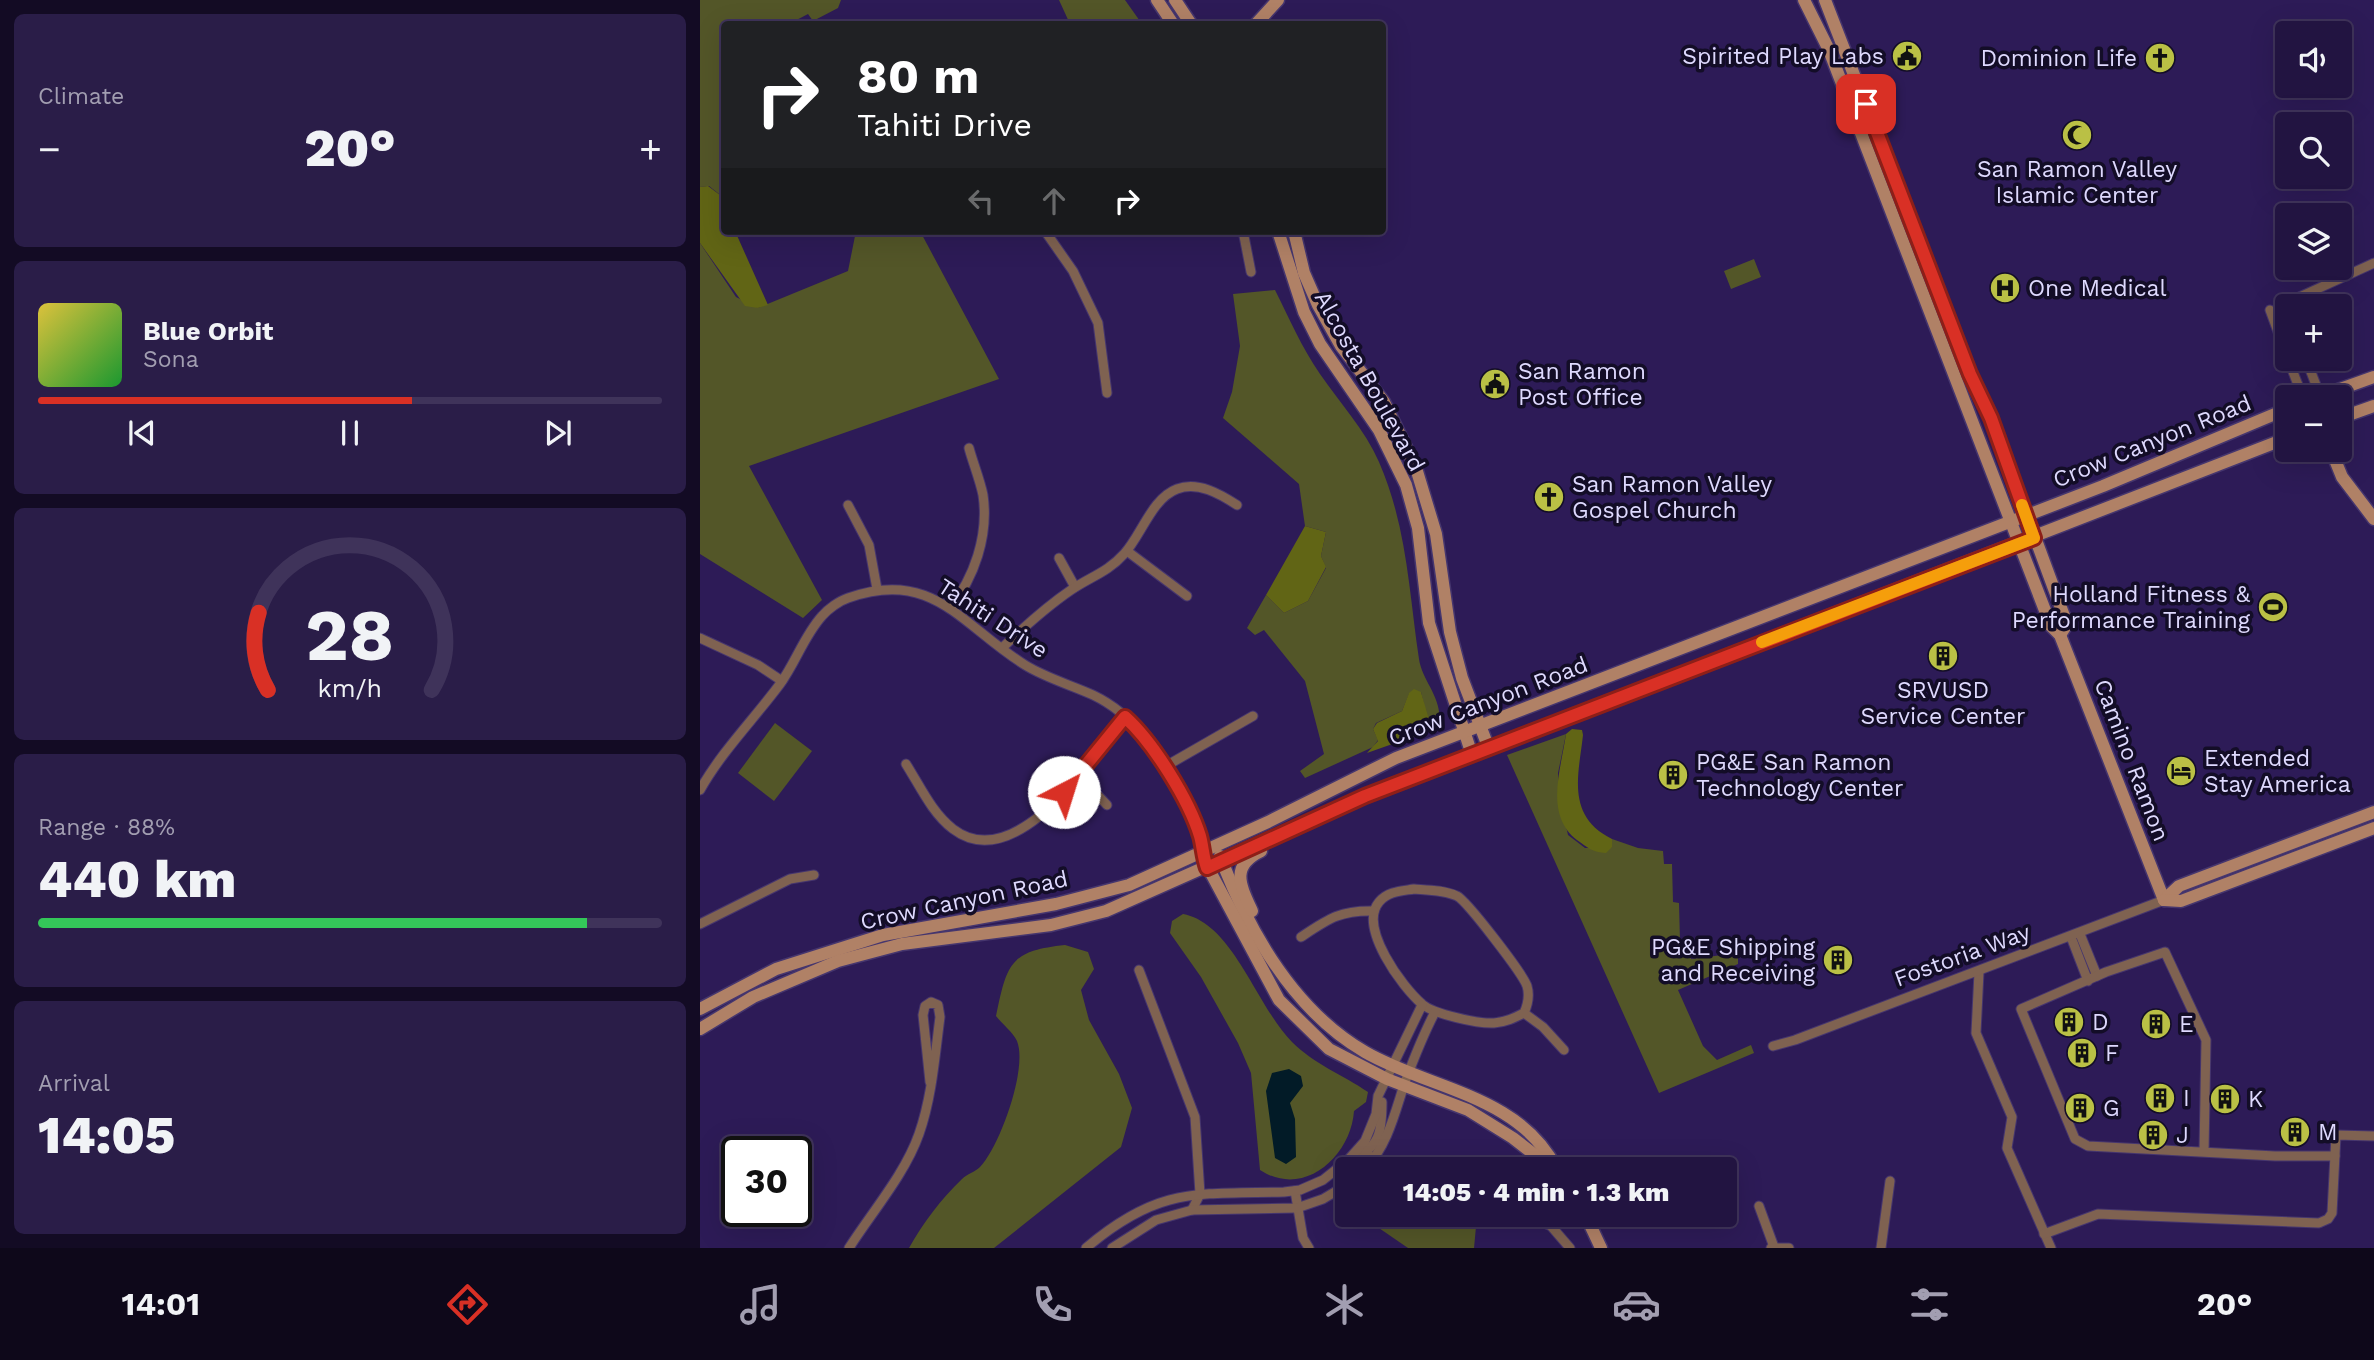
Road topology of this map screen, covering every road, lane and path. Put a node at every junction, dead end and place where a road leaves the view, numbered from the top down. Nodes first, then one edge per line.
1 (1157, 0) edge
2 (1175, 0) edge
3 (1278, 0) edge
4 (1804, 0) edge
5 (1825, 0) edge
6 (1171, 21) edge
7 (1190, 21) edge
8 (1258, 21) edge
9 (1048, 235) edge
10 (1244, 235) edge
11 (1279, 235) edge
12 (1295, 235) edge
13 (2374, 262) edge
14 (1251, 272) dead end
15 (2313, 294) edge
16 (2270, 310) dead end
17 (2275, 323) edge
18 (2374, 377) edge
19 (2352, 385) edge
20 (1107, 393) dead end
21 (2374, 406) edge
22 (2352, 414) edge
23 (2275, 415) edge
24 (2275, 442) edge
25 (969, 448) dead end
26 (2336, 462) edge
27 (848, 505) dead end
28 (1237, 505) dead end
29 (2026, 514) junction
30 (2374, 519) edge
31 (2008, 521) junction
32 (2034, 538) junction
33 (2017, 544) junction
34 (1127, 551) junction
35 (1059, 558) dead end
36 (1075, 587) junction
37 (877, 589) junction
38 (1188, 596) dead end
39 (950, 608) junction
40 (2060, 635) junction
41 (700, 638) edge
42 (1002, 648) junction
43 (782, 681) junction
44 (1253, 716) dead end
45 (1125, 717) junction
46 (1482, 727) junction
47 (1464, 733) junction
48 (1489, 749) junction
49 (1472, 755) junction
50 (906, 764) dead end
51 (1166, 766) junction
52 (1079, 775) junction
53 (700, 790) edge
54 (1107, 805) dead end
55 (2374, 812) edge
56 (1313, 820) junction
57 (2374, 828) edge
58 (2323, 831) junction
59 (1201, 838) junction
60 (1216, 845) junction
61 (2330, 845) junction
62 (1201, 852) junction
63 (1222, 860) junction
64 (1207, 868) junction
65 (814, 875) dead end
66 (2164, 900) junction
67 (1374, 911) junction
68 (700, 924) edge
69 (2075, 935) junction
70 (1301, 937) dead end
71 (1270, 953) junction
72 (1139, 970) dead end
73 (1979, 972) junction
74 (2093, 978) junction
75 (1422, 1005) junction
76 (700, 1009) edge
77 (1435, 1012) junction
78 (1524, 1013) junction
79 (700, 1029) edge
80 (1773, 1046) dead end
81 (1564, 1050) dead end
82 (1393, 1065) junction
83 (1409, 1071) junction
84 (930, 1082) junction
85 (1385, 1085) junction
86 (1404, 1086) junction
87 (2374, 1136) edge
88 (2204, 1152) junction
89 (1367, 1153) junction
90 (2335, 1156) junction
91 (1366, 1157) edge
92 (1372, 1157) edge
93 (1539, 1157) edge
94 (1550, 1157) edge
95 (1890, 1181) dead end
96 (1295, 1191) junction
97 (1335, 1192) edge
98 (1200, 1194) junction
99 (1759, 1206) dead end
100 (1297, 1208) junction
101 (1192, 1210) junction
102 (1551, 1227) edge
103 (1590, 1227) edge
104 (2044, 1234) junction
105 (1772, 1247) edge
106 (849, 1248) edge
107 (1086, 1248) edge
108 (1112, 1248) edge
109 (1309, 1248) edge
110 (1570, 1248) edge
111 (1601, 1248) edge
112 (1789, 1248) edge
113 (1881, 1248) edge
114 (2051, 1248) edge

1 - 6 main road
2 - 7 main road
3 - 8 main road
4 - 31 main road, Camino Ramon
5 - 29 main road, Camino Ramon
9 - 20 street
10 - 14 street
11 - 47 main road, Alcosta Boulevard
12 - 46 main road, Alcosta Boulevard
13 - 15 street
16 - 17 street
18 - 19 main road
21 - 22 main road
23 - 29 main road, Crow Canyon Road
24 - 32 main road, Crow Canyon Road
25 - 39 street
26 - 30 main road
27 - 37 street
28 - 34 street
29 - 31 main road, Crow Canyon Road
29 - 32 main road, Camino Ramon
31 - 33 main road, Camino Ramon
31 - 46 main road, Crow Canyon Road
32 - 33 main road, Crow Canyon Road
32 - 40 main road, Camino Ramon
33 - 40 main road, Camino Ramon
33 - 48 main road, Crow Canyon Road
34 - 36 street
34 - 38 street
35 - 36 street
36 - 42 street
37 - 39 street, Tahiti Drive
37 - 43 street, Tahiti Drive
39 - 42 street, Tahiti Drive
40 - 66 main road, Camino Ramon
41 - 43 street
42 - 45 street, Tahiti Drive
43 - 53 street, Tahiti Drive
44 - 51 street
45 - 51 street, Tahiti Drive
45 - 52 street
46 - 47 main road, Crow Canyon Road
46 - 48 main road, Alcosta Boulevard
47 - 49 main road, Alcosta Boulevard
47 - 60 main road, Crow Canyon Road
48 - 49 main road, Crow Canyon Road
49 - 56 main road, Crow Canyon Road
50 - 52 street
51 - 59 street, Tahiti Drive
52 - 54 street
55 - 58 main road, Fostoria Way
56 - 63 main road, Crow Canyon Road
56 - 71 main road
57 - 61 main road, Fostoria Way
58 - 61 main road
58 - 66 main road, Fostoria Way
59 - 60 street
59 - 62 street, Tahiti Drive
60 - 62 main road, Crow Canyon Road
60 - 63 main road
61 - 66 main road, Fostoria Way
62 - 64 main road
62 - 76 main road, Crow Canyon Road
63 - 64 main road, Crow Canyon Road
63 - 71 main road
64 - 79 main road, Crow Canyon Road
64 - 85 main road
65 - 68 street
66 - 69 street, Fostoria Way
67 - 70 street
67 - 75 street
67 - 78 street
69 - 73 street, Fostoria Way
69 - 74 street
71 - 82 main road
72 - 98 street
73 - 80 street, Fostoria Way
73 - 104 street
74 - 88 street
74 - 88 street
75 - 77 street
75 - 82 street
77 - 78 street
77 - 83 street
78 - 81 street
82 - 83 main road
82 - 85 street
83 - 86 street
83 - 94 main road
84 - 84 street
84 - 106 street
85 - 86 main road
85 - 89 street
86 - 89 street
86 - 93 main road
87 - 90 street
88 - 90 street
89 - 91 street
89 - 92 street
89 - 96 street
90 - 104 street
95 - 113 street
96 - 98 street
96 - 100 street
97 - 100 street
98 - 101 street
98 - 107 street
99 - 105 street
100 - 101 street
100 - 109 street
101 - 108 street
102 - 110 street
103 - 111 main road
104 - 114 street
105 - 112 street

